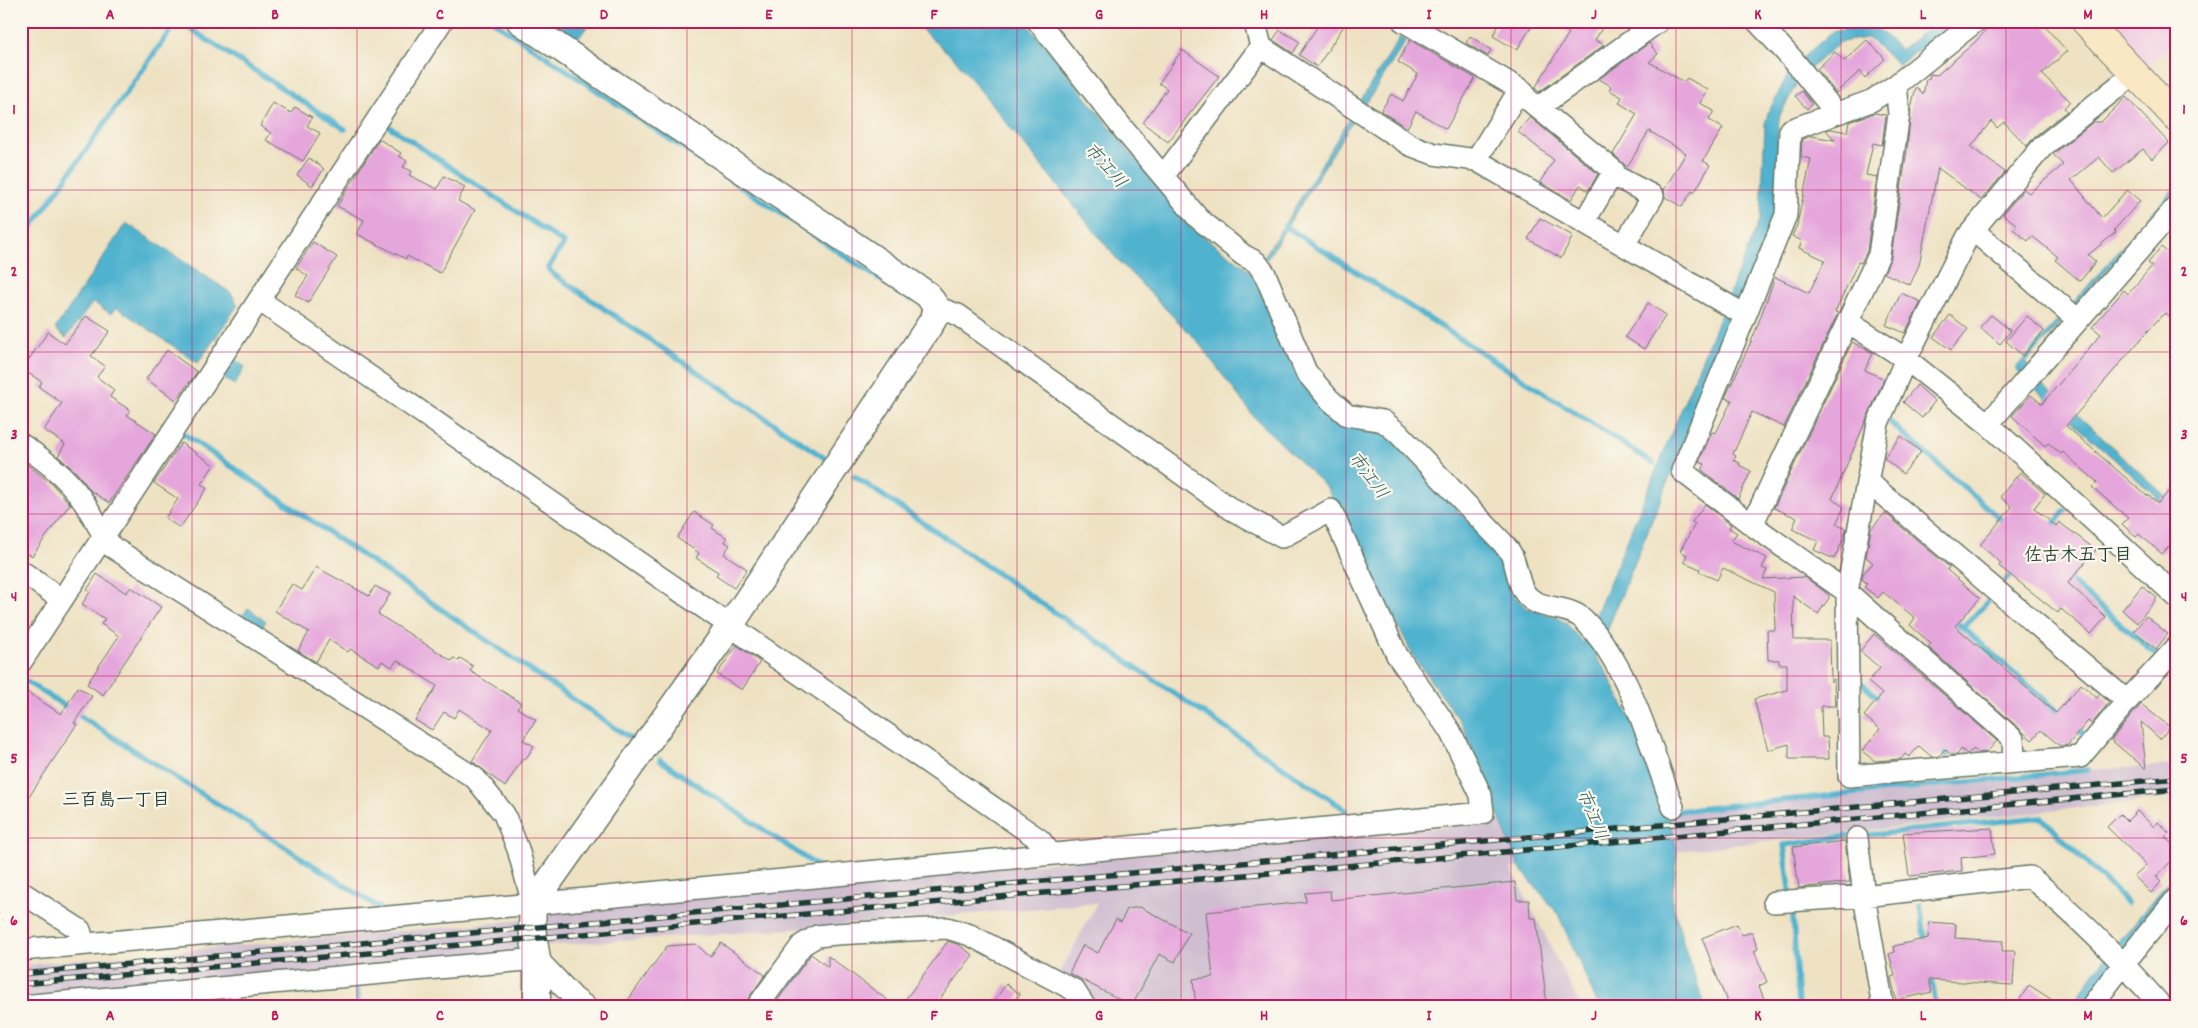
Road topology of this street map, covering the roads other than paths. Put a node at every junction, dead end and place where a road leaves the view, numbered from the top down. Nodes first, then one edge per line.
1 (442, 21) edge
2 (520, 21) edge
3 (1038, 21) edge
4 (1260, 21) edge
5 (1404, 21) edge
6 (1659, 21) edge
7 (1757, 21) edge
8 (1976, 21) edge
9 (2085, 21) edge
10 (1261, 46) junction
11 (2135, 73) junction
12 (1896, 85) junction
13 (1520, 89) junction
14 (1539, 107) junction
15 (1836, 113) junction
16 (2177, 118) edge
17 (1476, 160) junction
18 (1612, 174) junction
19 (1164, 175) junction
20 (2177, 206) edge
21 (1584, 222) junction
22 (1973, 230) junction
23 (1624, 245) junction
24 (259, 300) junction
25 (936, 307) junction
26 (1743, 313) junction
27 (2071, 314) junction
28 (1848, 322) junction
29 (1906, 359) junction
30 (1988, 424) junction
31 (21, 444) edge
32 (1867, 481) junction
33 (1752, 525) junction
34 (104, 536) junction
35 (21, 571) edge
36 (1847, 592) junction
37 (2177, 597) edge
38 (62, 600) junction
39 (730, 626) junction
40 (2177, 647) edge
41 (21, 662) edge
42 (2127, 701) junction
43 (2014, 761) junction
44 (1673, 807) dead end
45 (1856, 838) dead end
46 (1051, 854) junction
47 (21, 892) edge
48 (1864, 896) junction
49 (2177, 898) edge
50 (1774, 902) dead end
51 (533, 904) junction
52 (84, 944) junction
53 (21, 950) edge
54 (2119, 958) junction
55 (537, 959) junction
56 (188, 999) edge
57 (21, 1006) edge
58 (537, 1007) edge
59 (586, 1007) edge
60 (757, 1007) edge
61 (1085, 1007) edge
62 (1883, 1007) edge
63 (2091, 1007) edge
64 (2162, 1007) edge

1 - 24 street
2 - 25 street
3 - 19 street
4 - 10 street
5 - 13 street
6 - 14 street
7 - 15 street
8 - 12 street
9 - 11 main road
10 - 17 street
10 - 19 street
11 - 16 main road
11 - 22 street
12 - 15 street
12 - 28 street
13 - 14 street
13 - 17 street
14 - 18 street
15 - 26 street
17 - 21 street
18 - 21 street
18 - 23 street
19 - 44 street
20 - 27 street
21 - 23 street
22 - 27 street
22 - 29 street
23 - 26 street
24 - 34 street
24 - 39 street
25 - 39 street
25 - 46 street
26 - 33 street
27 - 30 street
28 - 29 street
28 - 33 street
29 - 30 street
29 - 32 street
30 - 37 street
31 - 34 street
32 - 36 street
32 - 42 street
33 - 36 street
34 - 38 street
34 - 51 street
35 - 38 street
36 - 43 street
36 - 43 street
38 - 41 street
39 - 46 street
39 - 51 street
40 - 42 street
42 - 43 street
45 - 48 street
46 - 51 street
47 - 52 street
48 - 50 street
48 - 54 street
48 - 62 street
49 - 54 street
51 - 52 street
51 - 55 street
52 - 53 street
54 - 63 street
54 - 64 street
55 - 56 street
55 - 58 street
55 - 59 street
56 - 57 street
60 - 61 street

